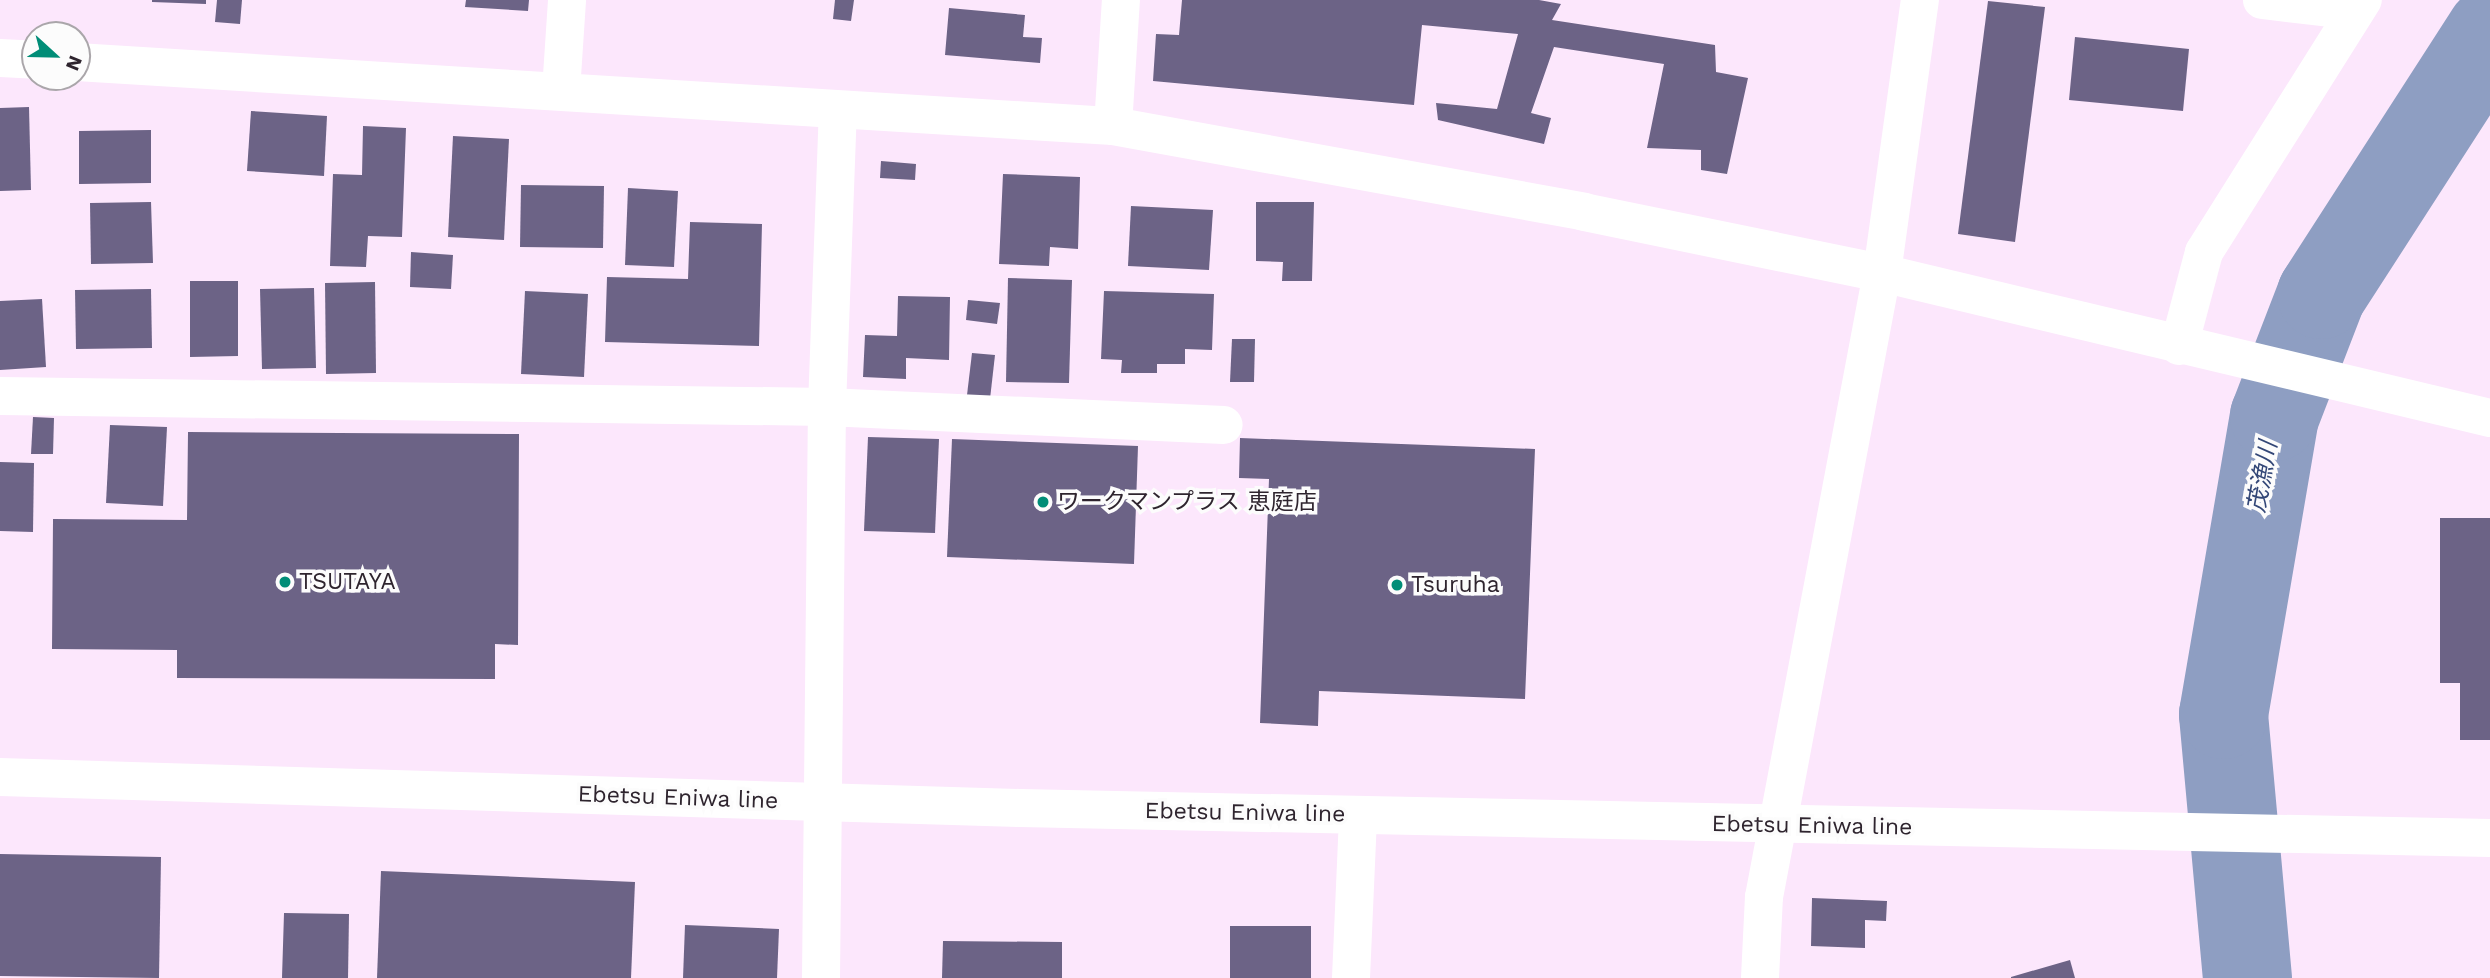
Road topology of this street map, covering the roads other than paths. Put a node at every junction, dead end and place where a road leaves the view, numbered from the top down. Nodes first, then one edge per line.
1 (567, 0) edge
2 (1121, 0) edge
3 (1920, 0) edge
4 (2262, 0) edge
5 (2359, 6) edge
6 (0, 58) edge
7 (21, 59) edge
8 (91, 63) edge
9 (561, 91) junction
10 (838, 112) junction
11 (1113, 126) junction
12 (1882, 273) junction
13 (2179, 346) junction
14 (0, 396) edge
15 (827, 407) junction
16 (2490, 418) edge
17 (1224, 425) dead end
18 (0, 777) edge
19 (820, 803) junction
20 (1358, 816) junction
21 (1778, 824) junction
22 (2490, 838) edge
23 (821, 978) edge
24 (1351, 978) edge
25 (1760, 978) edge

1 - 9 street
2 - 11 street
3 - 12 street
4 - 5 street
5 - 13 street
6 - 7 street
8 - 9 street
9 - 10 street
10 - 11 street
10 - 15 street
11 - 12 street
12 - 13 street
12 - 21 street
13 - 16 street
14 - 15 street
15 - 17 street
15 - 19 street
18 - 19 street, Ebetsu Eniwa line
19 - 20 street, Ebetsu Eniwa line
19 - 23 street
20 - 21 street, Ebetsu Eniwa line
20 - 24 street
21 - 22 street, Ebetsu Eniwa line
21 - 25 street

